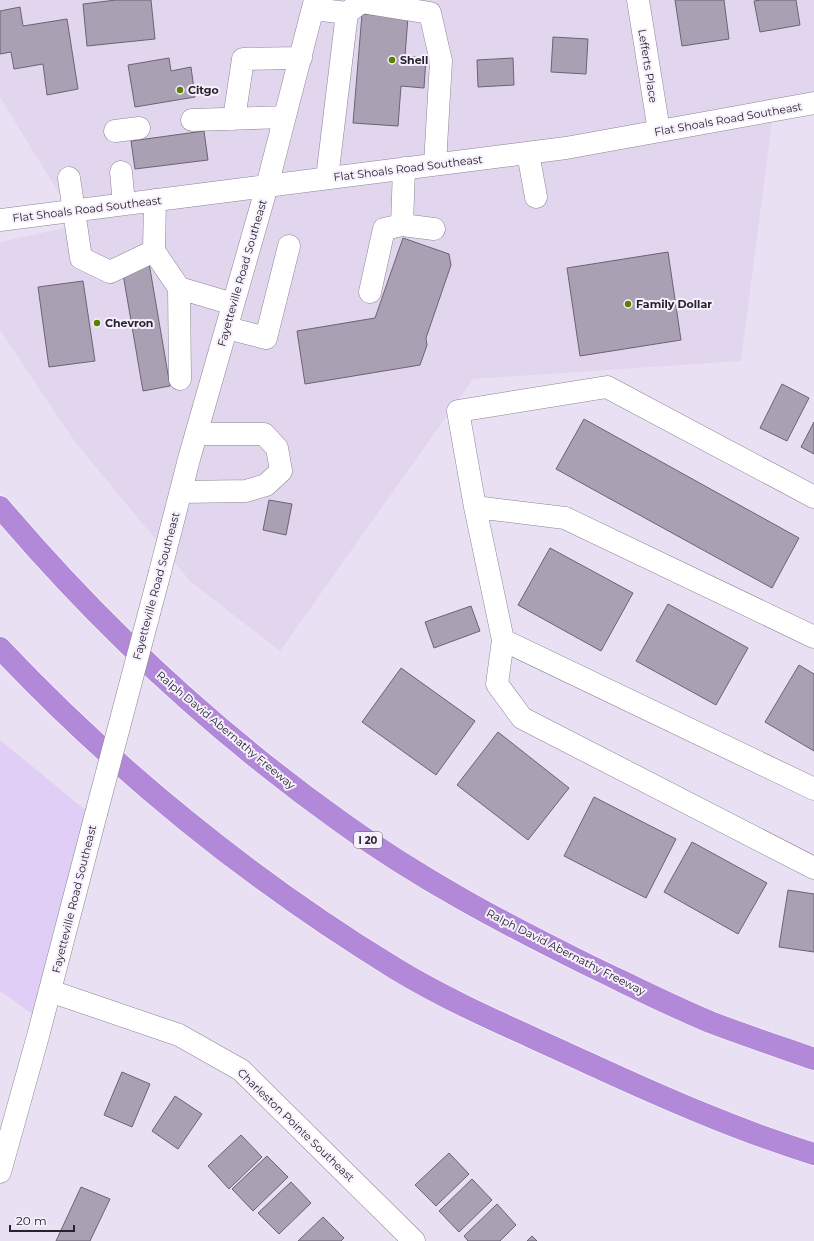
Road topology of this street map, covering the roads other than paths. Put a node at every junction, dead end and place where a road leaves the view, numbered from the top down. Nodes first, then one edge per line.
1 (638, 0) edge
2 (314, 4) edge
3 (347, 13) junction
4 (301, 58) junction
5 (814, 103) edge
6 (285, 118) junction
7 (234, 119) junction
8 (192, 120) dead end
9 (139, 128) dead end
10 (115, 131) dead end
11 (659, 131) junction
12 (528, 153) junction
13 (436, 164) junction
14 (404, 168) junction
15 (121, 172) dead end
16 (68, 178) dead end
17 (327, 178) junction
18 (267, 186) junction
19 (536, 197) dead end
20 (155, 200) junction
21 (124, 204) junction
22 (73, 210) junction
23 (0, 220) edge
24 (393, 227) junction
25 (434, 229) dead end
26 (289, 246) dead end
27 (154, 251) junction
28 (179, 288) junction
29 (370, 292) dead end
30 (233, 304) junction
31 (227, 328) junction
32 (211, 382) junction
33 (196, 434) junction
34 (181, 492) junction
35 (814, 497) edge
36 (0, 507) edge
37 (475, 507) junction
38 (814, 637) edge
39 (503, 640) junction
40 (0, 648) edge
41 (814, 789) edge
42 (814, 868) edge
43 (50, 991) junction
44 (814, 1059) edge
45 (814, 1154) edge
46 (0, 1172) edge
47 (414, 1241) edge

1 - 11 street, Lefferts Place
2 - 3 street
2 - 4 street, Fayetteville Road Southeast
3 - 13 street
3 - 17 street
4 - 6 street, Fayetteville Road Southeast
4 - 7 street
5 - 11 street, Flat Shoals Road Southeast
6 - 7 street
6 - 18 street, Fayetteville Road Southeast
7 - 8 street
9 - 10 street
11 - 12 street, Flat Shoals Road Southeast
12 - 13 street, Flat Shoals Road Southeast
12 - 19 street
13 - 14 street, Flat Shoals Road Southeast
14 - 17 street, Flat Shoals Road Southeast
14 - 24 street
15 - 21 street
16 - 22 street
17 - 18 street, Flat Shoals Road Southeast
18 - 20 street, Flat Shoals Road Southeast
18 - 30 street, Fayetteville Road Southeast
20 - 21 street, Flat Shoals Road Southeast
20 - 27 street
21 - 22 street, Flat Shoals Road Southeast
22 - 23 street, Flat Shoals Road Southeast
22 - 27 street
24 - 25 street
24 - 29 street
26 - 31 street
27 - 28 street
28 - 30 street
28 - 32 street
30 - 31 street, Fayetteville Road Southeast
31 - 32 street, Fayetteville Road Southeast
32 - 33 street, Fayetteville Road Southeast
33 - 34 street, Fayetteville Road Southeast
33 - 34 street
34 - 43 street, Fayetteville Road Southeast, bridge
35 - 37 street
36 - 44 highway, Ralph David Abernathy Freeway / I 20
37 - 38 street
37 - 39 street
39 - 41 street
39 - 42 street
40 - 45 highway
43 - 46 street, Fayetteville Road Southeast
43 - 47 street, Charleston Pointe Southeast

